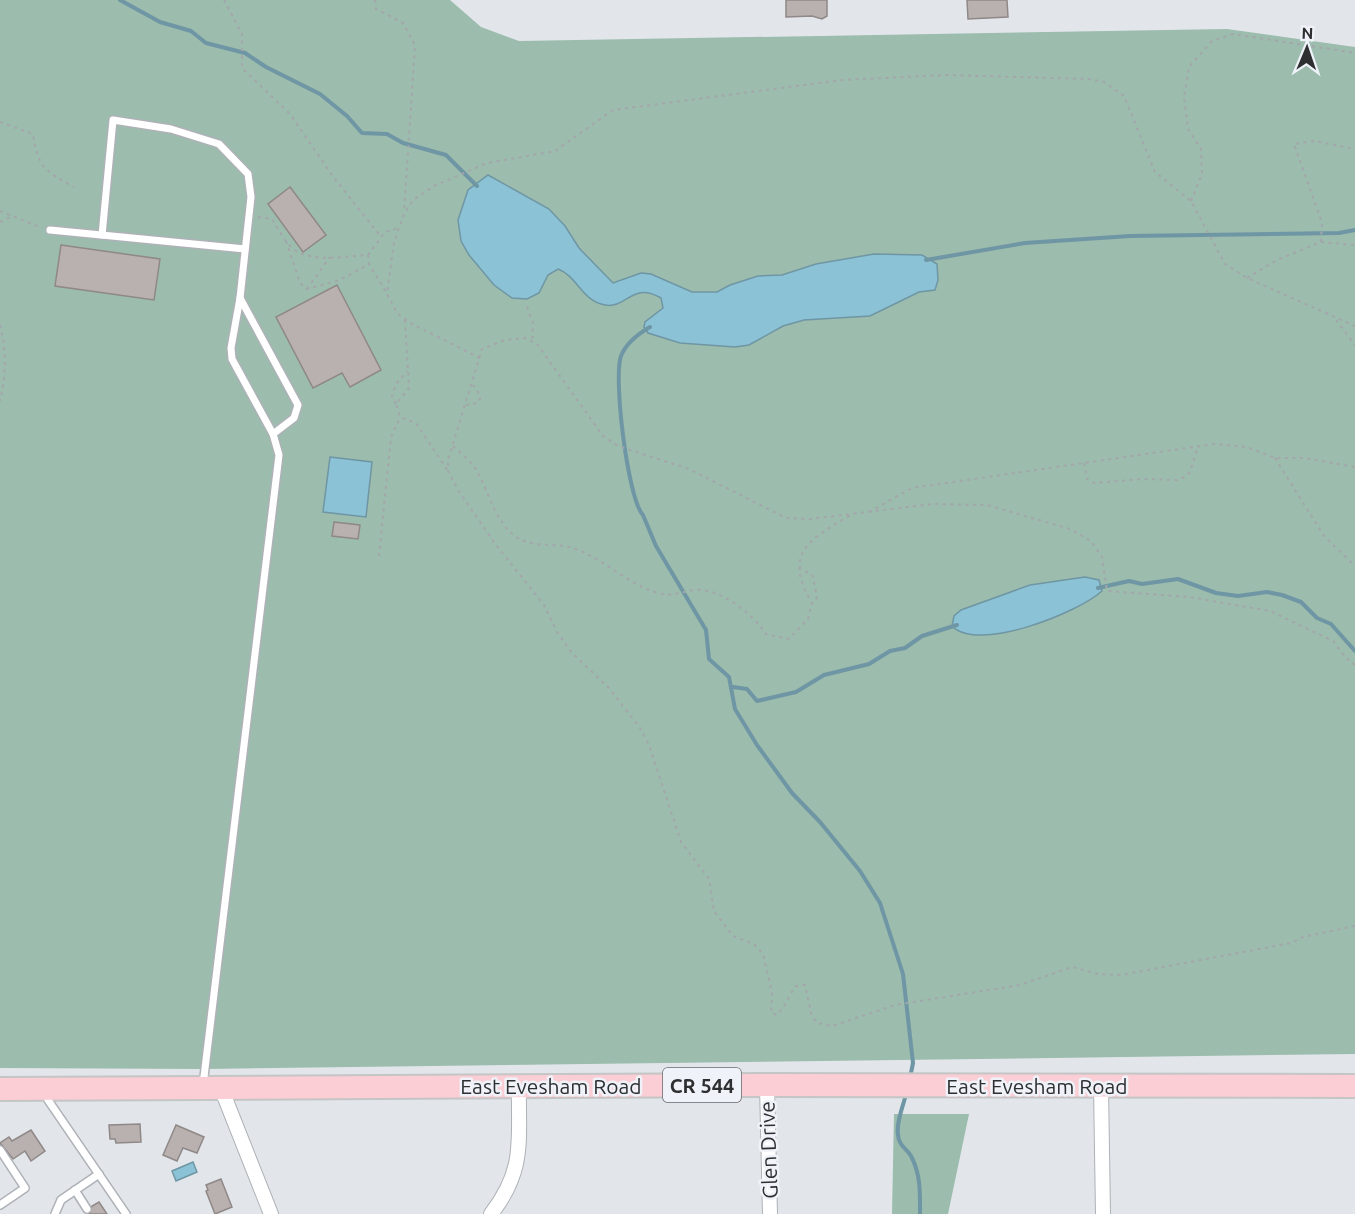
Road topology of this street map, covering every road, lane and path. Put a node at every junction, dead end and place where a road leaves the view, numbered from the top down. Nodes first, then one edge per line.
1 (224, 0) edge
2 (375, 0) edge
3 (1355, 53) edge
4 (0, 122) edge
5 (1355, 149) edge
6 (74, 187) dead end
7 (1191, 201) junction
8 (0, 211) edge
9 (404, 214) junction
10 (13, 216) junction
11 (249, 216) junction
12 (0, 222) edge
13 (399, 228) junction
14 (50, 231) joint
15 (102, 235) junction
16 (381, 237) junction
17 (285, 238) junction
18 (1321, 241) junction
19 (1355, 245) edge
20 (245, 249) junction
21 (368, 255) junction
22 (330, 257) junction
23 (369, 264) junction
24 (1247, 278) junction
25 (307, 290) junction
26 (387, 294) junction
27 (240, 298) junction
28 (527, 307) dead end
29 (1334, 318) junction
30 (405, 320) junction
31 (0, 325) edge
32 (1355, 326) edge
33 (532, 342) junction
34 (1355, 345) edge
35 (480, 358) junction
36 (407, 371) junction
37 (472, 385) junction
38 (0, 401) edge
39 (396, 404) junction
40 (466, 405) junction
41 (400, 417) junction
42 (273, 434) junction
43 (453, 446) junction
44 (1198, 447) junction
45 (1275, 458) junction
46 (1084, 463) junction
47 (1355, 467) edge
48 (448, 471) junction
49 (868, 513) junction
50 (853, 514) junction
51 (379, 556) dead end
52 (1355, 566) edge
53 (798, 567) junction
54 (812, 603) junction
55 (1355, 665) edge
56 (1355, 926) edge
57 (767, 1085) junction
58 (1101, 1086) junction
59 (1355, 1086) edge
60 (519, 1087) junction
61 (212, 1088) junction
62 (0, 1089) edge
63 (49, 1089) junction
64 (0, 1150) edge
65 (99, 1174) junction
66 (75, 1190) junction
67 (0, 1205) edge
68 (87, 1209) dead end
69 (55, 1214) edge
70 (126, 1214) edge
71 (271, 1214) edge
72 (491, 1214) edge
73 (770, 1214) edge
74 (1103, 1214) edge

1 - 16 path
2 - 9 path
3 - 7 path
4 - 6 path
5 - 18 path
7 - 9 path
7 - 24 path
8 - 10 path
9 - 13 path
10 - 12 path
10 - 14 path
11 - 15 lane
11 - 17 path
11 - 20 lane
13 - 16 path
13 - 26 path
14 - 15 lane
15 - 20 lane
16 - 21 path
17 - 22 path
17 - 25 path
18 - 19 path
18 - 24 path
20 - 27 lane
21 - 22 path
21 - 23 path
22 - 25 path
23 - 25 path
23 - 26 path
24 - 29 path
26 - 30 path
27 - 42 lane
27 - 42 lane
28 - 33 path
29 - 32 path
29 - 34 path
30 - 35 path
30 - 36 path
31 - 38 path
33 - 35 path
33 - 50 path
35 - 37 path
36 - 39 path
36 - 39 path
37 - 40 path
37 - 40 path
39 - 41 path
40 - 43 path
41 - 48 path
41 - 51 path
42 - 61 lane
43 - 48 path
43 - 54 path
44 - 45 path
44 - 46 path
44 - 46 path
45 - 47 path
45 - 52 path
46 - 49 path
48 - 56 path
49 - 50 path
49 - 55 path
50 - 53 path
53 - 54 path
53 - 54 path
57 - 58 main road, East Evesham Road / CR 544
57 - 60 main road, East Evesham Road / CR 544
57 - 73 street, Glen Drive
58 - 59 main road, East Evesham Road / CR 544
58 - 74 street
60 - 61 main road, East Evesham Road / CR 544
60 - 72 street
61 - 63 main road, East Evesham Road / CR 544
61 - 71 street
62 - 63 main road, East Evesham Road / CR 544
63 - 65 lane
64 - 67 lane
65 - 66 lane
65 - 70 lane
66 - 68 lane
66 - 69 lane

